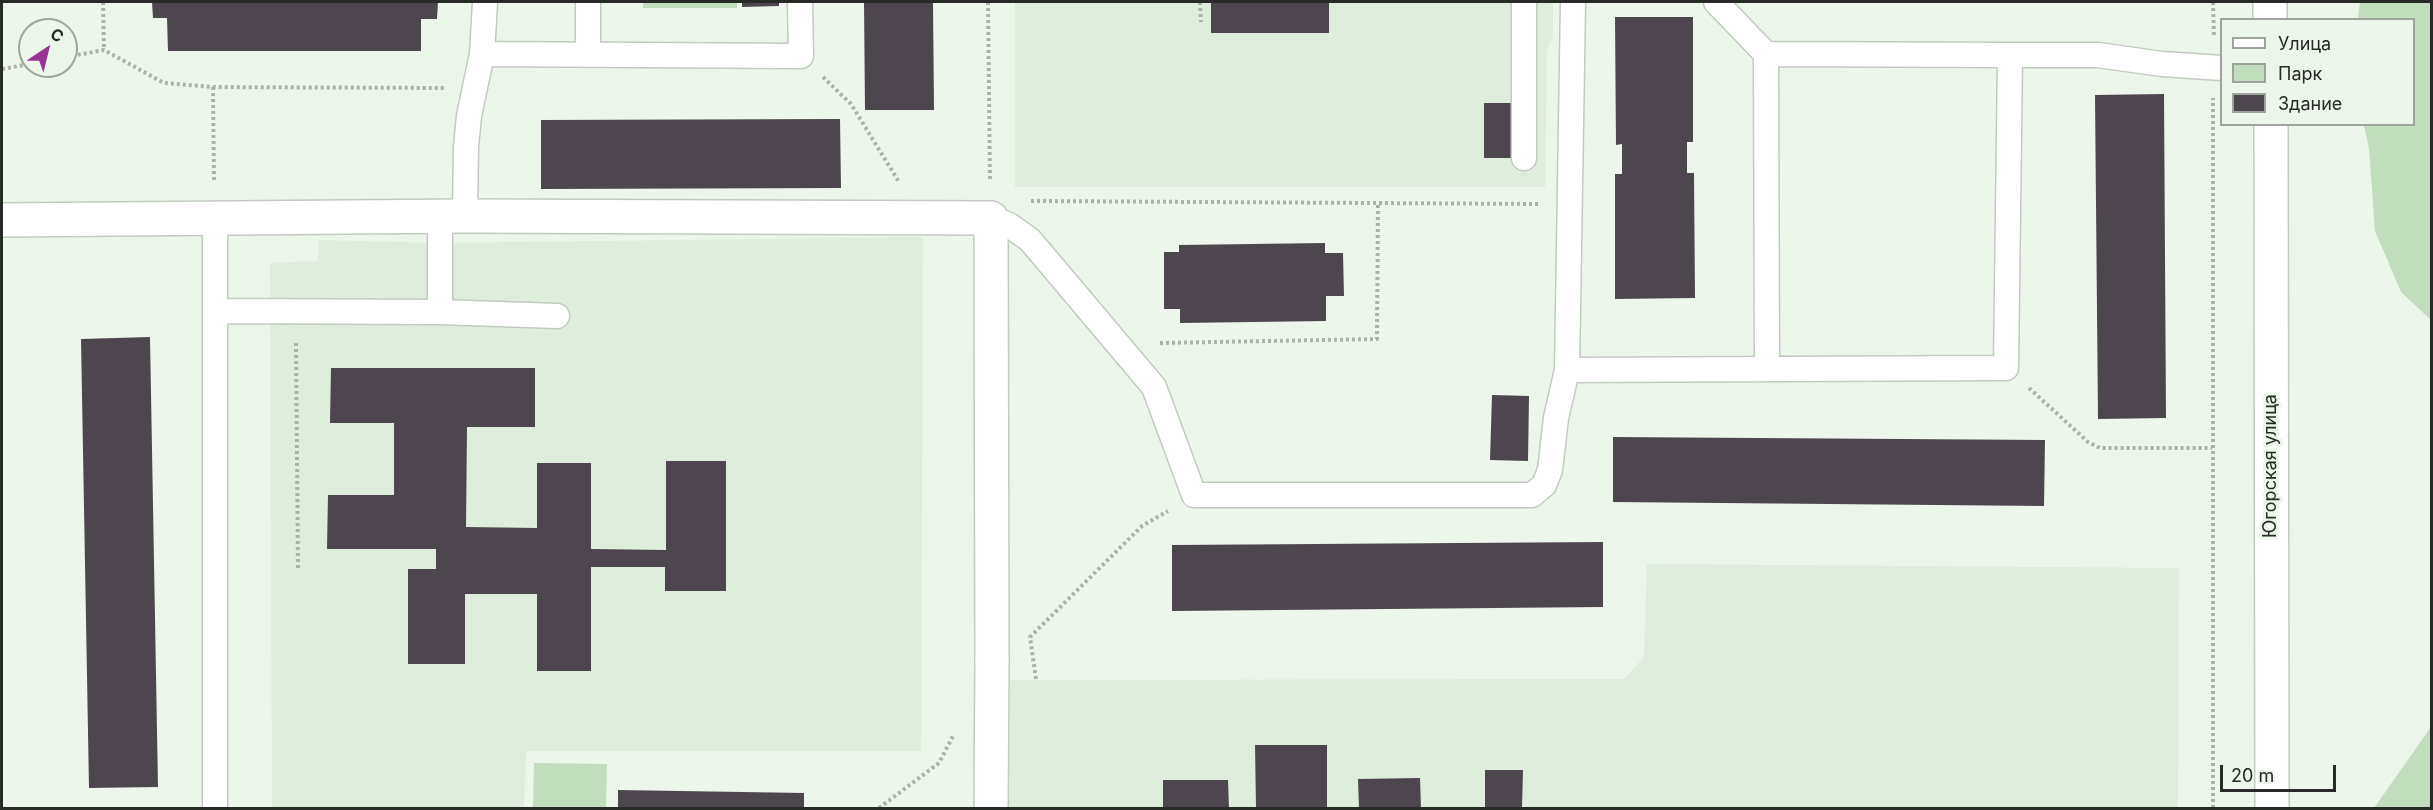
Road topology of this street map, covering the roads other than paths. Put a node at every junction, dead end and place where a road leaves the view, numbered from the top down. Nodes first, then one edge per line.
1 (485, 2) edge
2 (588, 2) edge
3 (800, 2) edge
4 (1524, 2) edge
5 (1573, 2) edge
6 (1716, 2) edge
7 (2270, 2) edge
8 (2270, 18) edge
9 (482, 54) junction
10 (588, 54) junction
11 (1766, 54) junction
12 (2010, 55) junction
13 (2218, 68) edge
14 (2271, 126) edge
15 (1524, 158) dead end
16 (990, 209) junction
17 (453, 216) junction
18 (215, 218) junction
19 (2, 220) edge
20 (216, 311) junction
21 (440, 312) junction
22 (557, 316) dead end
23 (1767, 368) junction
24 (1567, 370) junction
25 (214, 808) edge
26 (992, 808) edge
27 (2272, 808) edge

1 - 9 lane
2 - 10 lane
3 - 10 lane
4 - 15 lane
5 - 24 lane
6 - 11 lane
7 - 8 street
9 - 10 lane
9 - 17 lane
11 - 12 lane
11 - 23 lane
12 - 13 lane
12 - 23 lane
14 - 27 street, Югорская улица
16 - 17 street
16 - 24 lane
16 - 26 street
17 - 18 street
17 - 21 lane
18 - 19 street
18 - 20 lane
20 - 21 lane
20 - 25 lane
21 - 22 lane
23 - 24 lane

